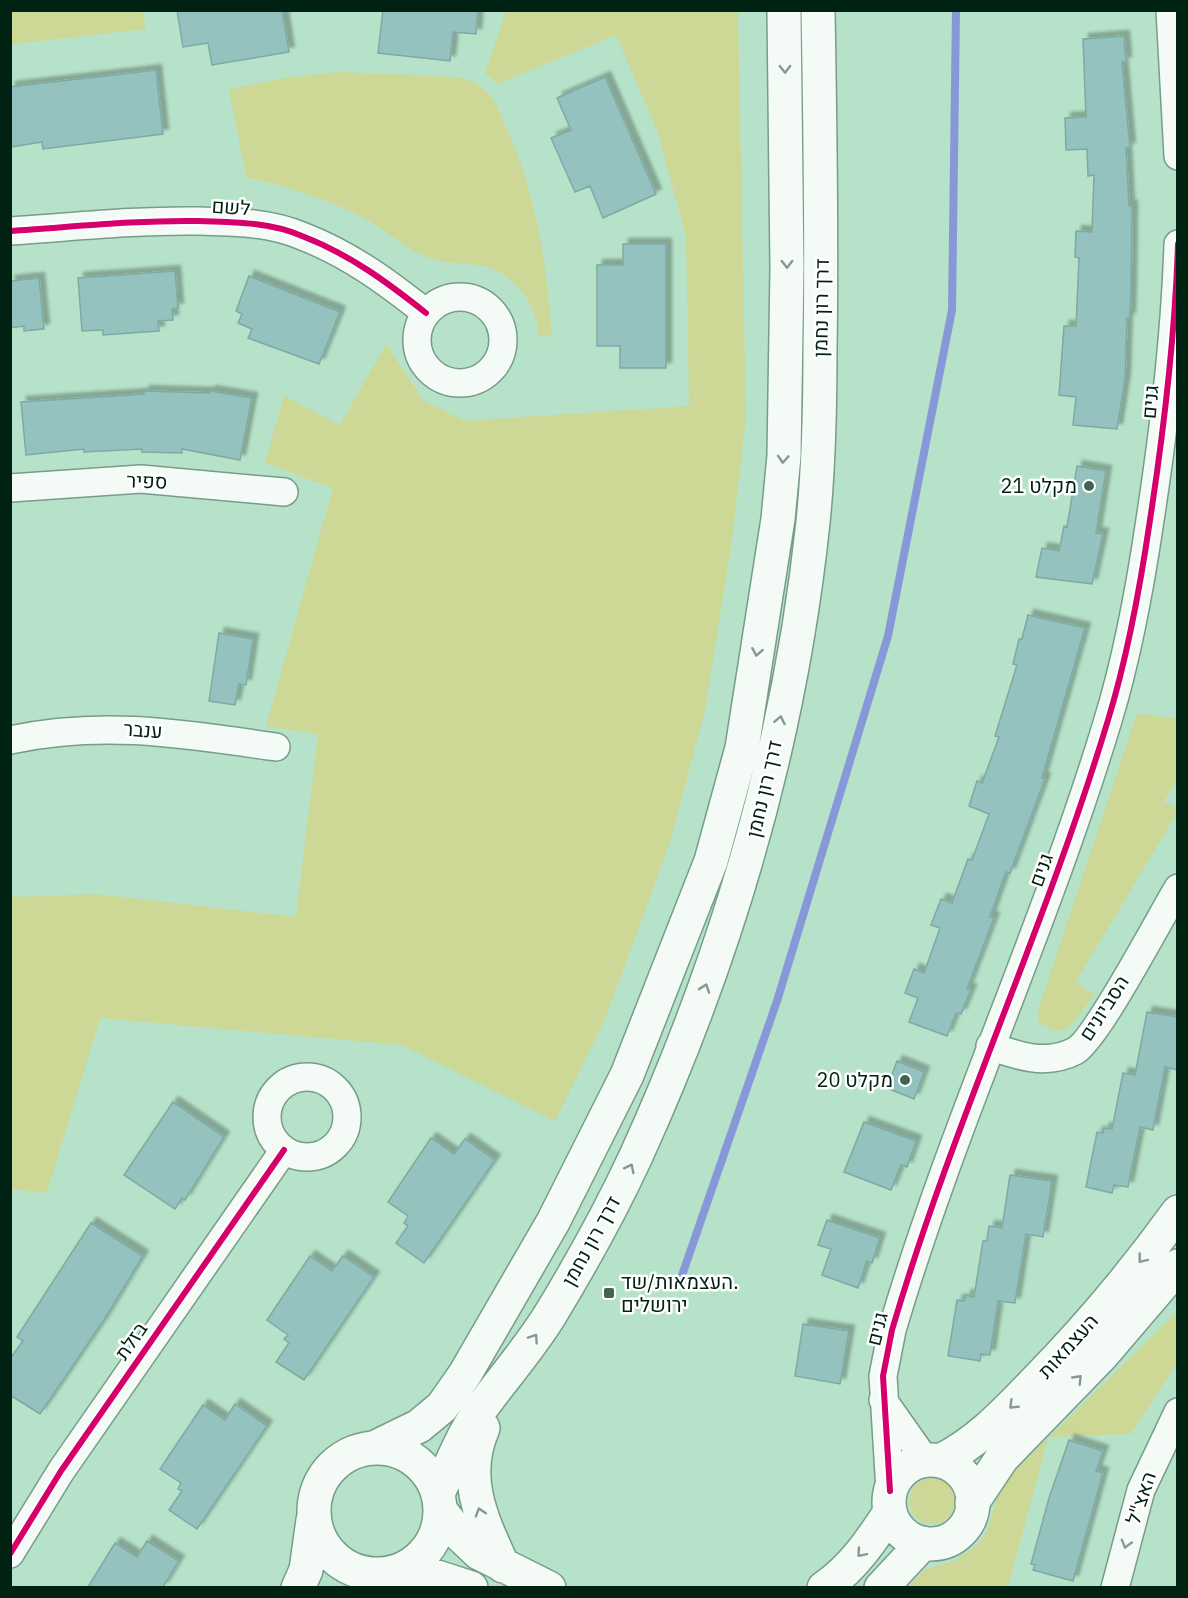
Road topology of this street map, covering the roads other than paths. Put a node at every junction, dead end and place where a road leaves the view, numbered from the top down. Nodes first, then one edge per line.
1 (784, 10) edge
2 (818, 10) edge
3 (1170, 10) edge
4 (1178, 156) edge
5 (10, 231) edge
6 (1178, 244) edge
7 (426, 313) dead end
8 (10, 488) edge
9 (284, 492) dead end
10 (10, 740) edge
11 (276, 747) dead end
12 (1178, 888) edge
13 (990, 1046) junction
14 (284, 1150) dead end
15 (1178, 1212) edge
16 (1178, 1266) edge
17 (515, 1367) junction
18 (883, 1400) junction
19 (1178, 1412) edge
20 (376, 1447) junction
21 (933, 1461) junction
22 (439, 1502) junction
23 (890, 1502) junction
24 (972, 1503) junction
25 (313, 1519) junction
26 (922, 1543) junction
27 (10, 1554) edge
28 (503, 1566) junction
29 (376, 1577) edge
30 (298, 1587) edge
31 (471, 1587) edge
32 (549, 1587) edge
33 (824, 1587) edge
34 (881, 1587) edge
35 (1115, 1587) edge

1 -> 20 main road, דרך רון נחמן
17 -> 2 main road, דרך רון נחמן
3 - 4 street
5 - 7 street, לשם
6 - 13 street, גנים
8 - 9 street, ספיר
10 - 11 street, ענבר
12 - 13 street, הסביונים
13 - 18 street, גנים
14 - 27 street, בזלת
15 -> 21 main road, העצמאות
24 -> 16 main road, העצמאות
17 - 22 main road, דרך רון נחמן
28 -> 17 main road
18 - 21 street
18 - 23 street, גנים
19 -> 35 street, האצ"ל
20 - 22 main road
20 - 25 main road
21 - 23 main road
21 - 24 main road
22 - 28 main road
22 - 29 main road
23 - 26 main road
23 -> 33 main road
24 - 26 main road
25 - 29 main road
25 - 30 main road
26 - 34 main road
28 - 32 main road
29 - 31 main road

